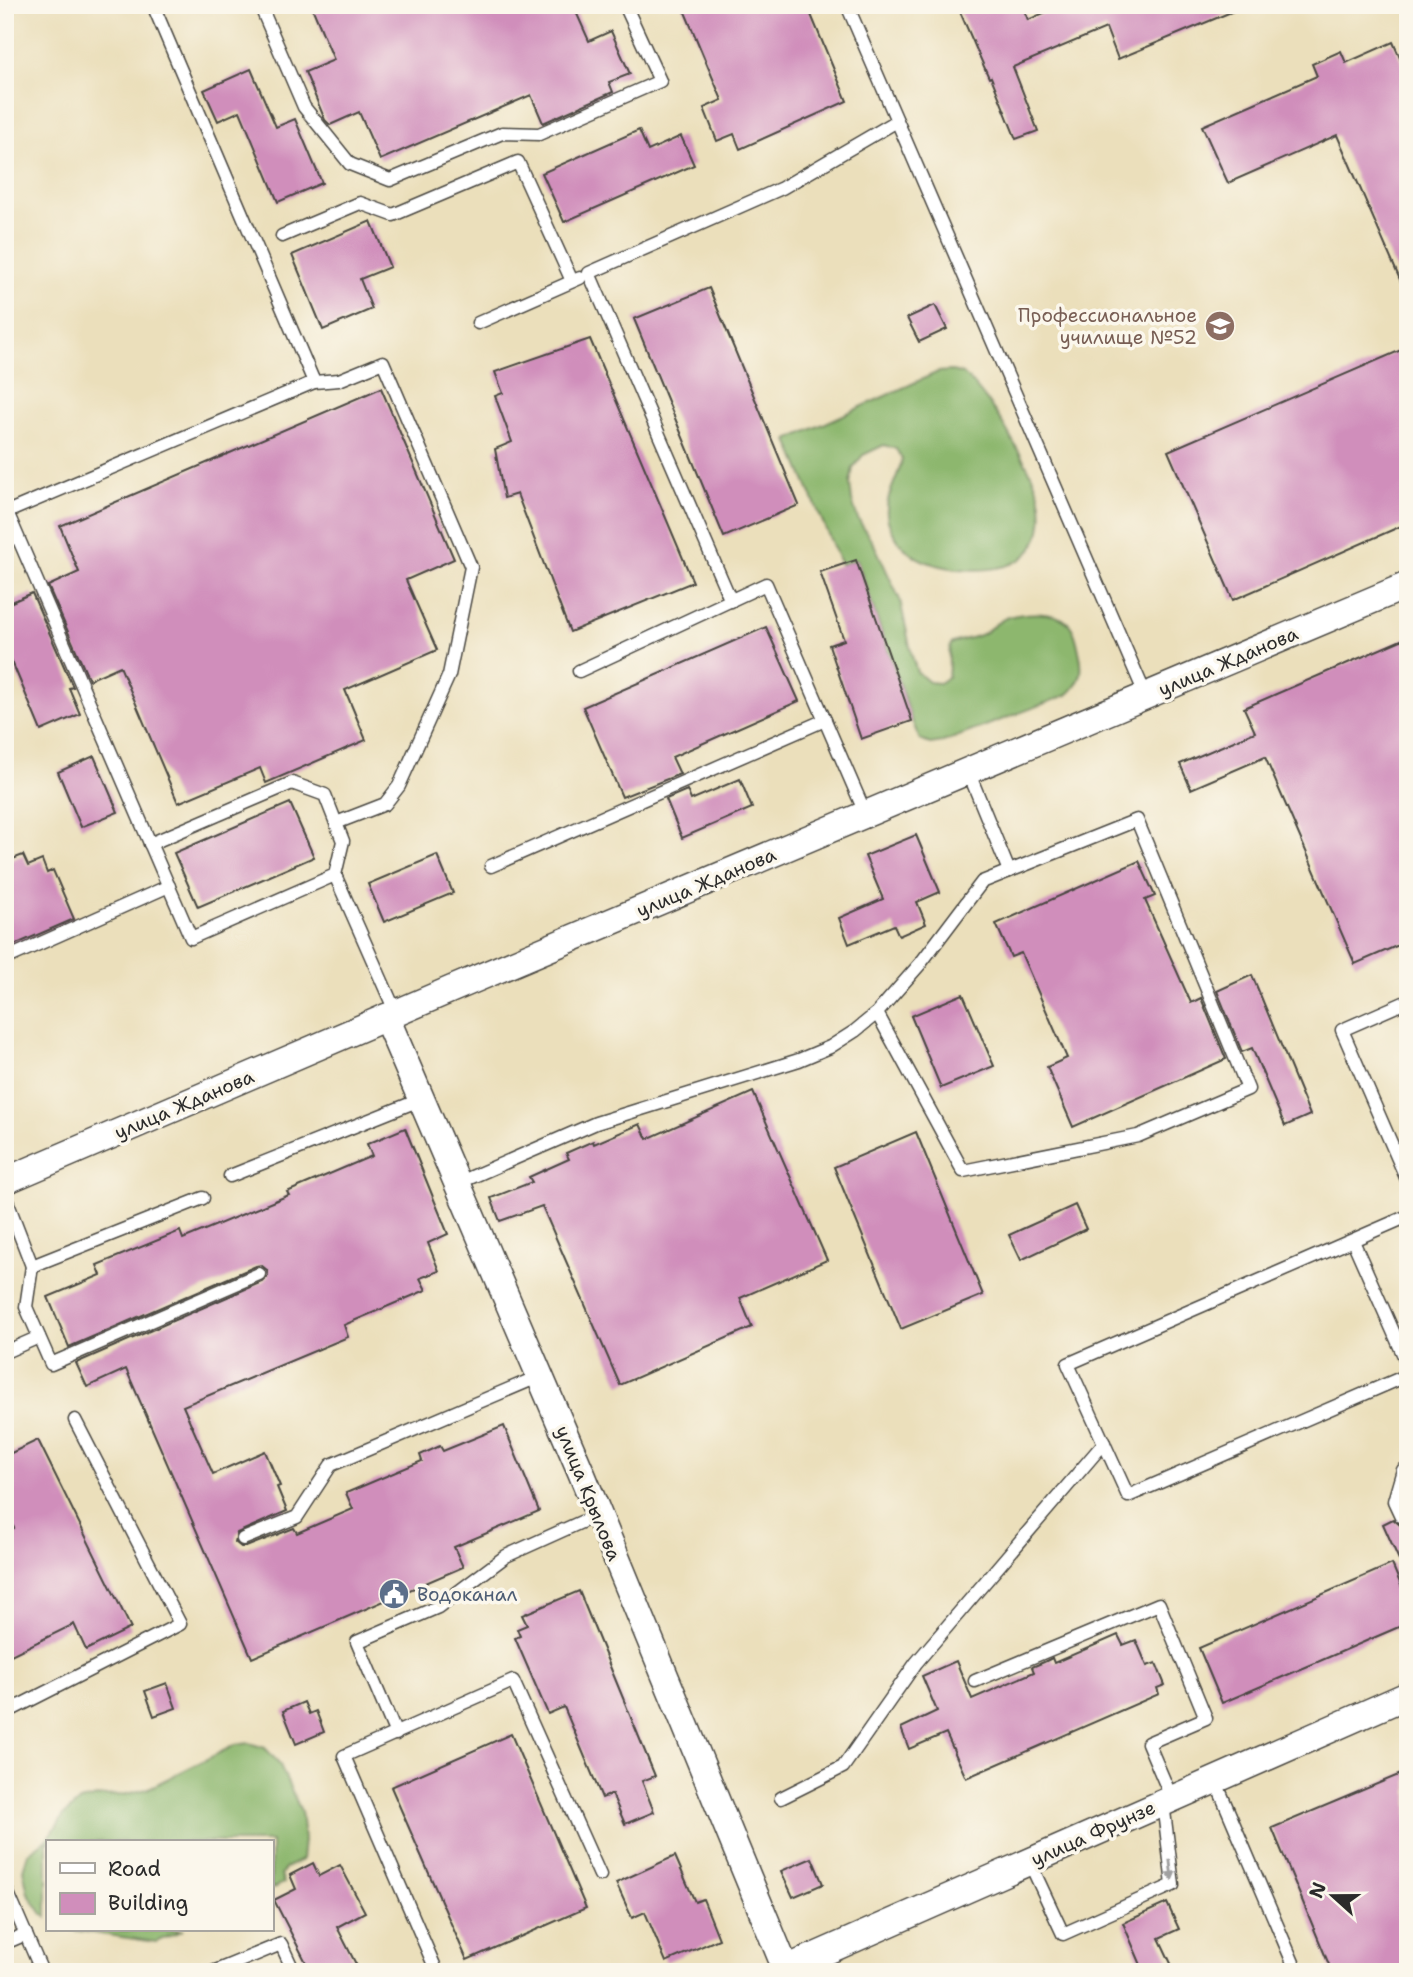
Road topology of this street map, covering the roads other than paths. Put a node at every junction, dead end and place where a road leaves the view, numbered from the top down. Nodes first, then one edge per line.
1 (153, 5) edge
2 (260, 5) edge
3 (625, 5) edge
4 (848, 5) edge
5 (897, 121) junction
6 (282, 236) dead end
7 (589, 273) junction
8 (572, 281) junction
9 (478, 323) dead end
10 (314, 382) junction
11 (6, 512) edge
12 (1408, 585) edge
13 (731, 601) junction
14 (579, 671) dead end
15 (1146, 696) junction
16 (825, 720) junction
17 (968, 771) junction
18 (866, 815) junction
19 (336, 823) junction
20 (150, 844) junction
21 (491, 866) dead end
22 (1009, 871) junction
23 (335, 874) junction
24 (169, 886) junction
25 (5, 959) edge
26 (1408, 1001) edge
27 (877, 1013) junction
28 (391, 1015) junction
29 (422, 1099) junction
30 (230, 1176) dead end
31 (5, 1181) edge
32 (1408, 1182) edge
33 (458, 1183) junction
34 (5, 1196) edge
35 (203, 1198) dead end
36 (1408, 1216) edge
37 (1353, 1241) junction
38 (32, 1266) junction
39 (258, 1274) dead end
40 (39, 1336) junction
41 (5, 1352) edge
42 (1408, 1365) edge
43 (1408, 1375) edge
44 (540, 1376) junction
45 (75, 1420) dead end
46 (1104, 1443) junction
47 (1408, 1468) edge
48 (598, 1514) junction
49 (1401, 1516) dead end
50 (243, 1539) dead end
51 (975, 1681) dead end
52 (1408, 1695) edge
53 (5, 1713) edge
54 (396, 1734) junction
55 (1215, 1780) junction
56 (781, 1798) dead end
57 (1168, 1801) junction
58 (1029, 1861) junction
59 (600, 1875) dead end
60 (5, 1891) edge
61 (26, 1934) junction
62 (5, 1943) edge
63 (784, 1971) edge
64 (42, 1972) edge
65 (213, 1972) edge
66 (294, 1972) edge
67 (437, 1972) edge
68 (1297, 1972) edge

1 - 10 lane
2 - 3 lane
4 - 5 lane
5 - 7 lane
5 - 15 lane
6 - 8 lane
7 - 8 lane
7 - 13 lane
8 - 9 lane
10 - 11 lane
10 - 19 lane
11 - 20 lane
12 - 15 street, улица Жданова
13 - 14 lane
13 - 16 lane
15 - 17 street, улица Жданова
16 - 18 lane
16 - 21 lane
17 - 18 street, улица Жданова
17 - 22 lane
18 - 28 street, улица Жданова
19 - 20 lane
19 - 23 lane
20 - 24 lane
22 - 27 lane
22 - 27 lane
23 - 24 lane
23 - 28 lane
24 - 25 lane
26 - 32 lane
27 - 33 lane
28 - 29 street, улица Крылова
28 - 31 street, улица Жданова
29 - 30 lane
29 - 33 street, улица Крылова
33 - 44 street, улица Крылова
34 - 38 lane
35 - 38 lane
36 - 37 lane
37 - 42 lane
37 - 46 lane
38 - 40 lane
39 - 40 lane
40 - 41 lane
43 - 46 lane
44 - 48 street, улица Крылова
44 - 50 lane
45 - 53 lane
46 - 56 lane
47 - 49 lane
48 - 54 lane
48 - 63 street, улица Крылова
51 - 57 lane
52 - 55 street, улица Фрунзе
54 - 59 lane
54 - 67 lane
55 - 57 street, улица Фрунзе
55 - 68 lane
57 - 58 street, улица Фрунзе
57 -> 58 lane
58 - 63 street, улица Фрунзе
60 - 61 lane
61 - 62 lane
61 - 64 lane
65 - 66 lane

